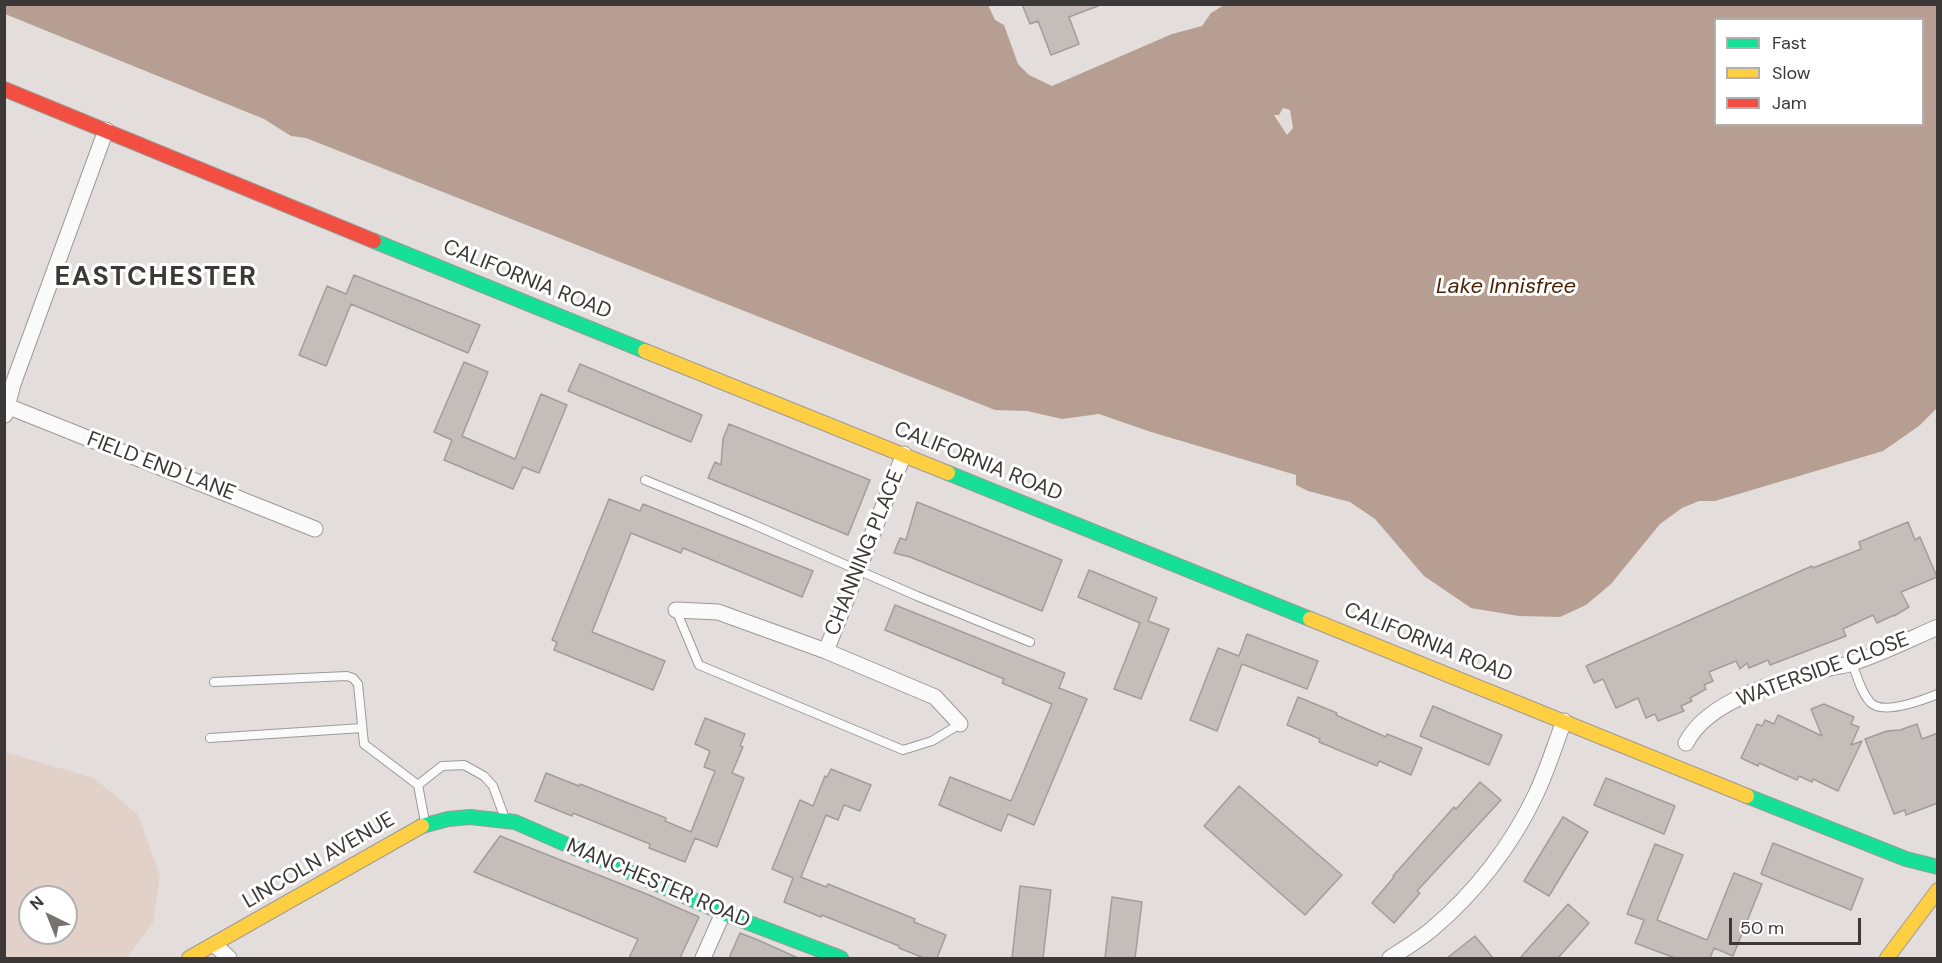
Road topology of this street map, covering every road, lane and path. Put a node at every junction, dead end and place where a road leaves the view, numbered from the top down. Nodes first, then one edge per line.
1 (4, 89) edge
2 (106, 130) junction
3 (6, 411) edge
4 (904, 454) junction
5 (645, 480) dead end
6 (315, 529) dead end
7 (857, 571) junction
8 (676, 610) joint
9 (1938, 627) edge
10 (1030, 642) dead end
11 (826, 651) junction
12 (1852, 663) junction
13 (214, 682) dead end
14 (1938, 694) edge
15 (1564, 721) junction
16 (960, 724) joint
17 (362, 728) junction
18 (210, 738) dead end
19 (1686, 743) dead end
20 (418, 785) junction
21 (475, 817) joint
22 (506, 820) junction
23 (425, 824) junction
24 (1938, 867) edge
25 (1938, 890) edge
26 (723, 913) junction
27 (214, 945) junction
28 (189, 958) edge
29 (229, 958) edge
30 (703, 958) edge
31 (841, 958) edge
32 (1390, 958) edge
33 (1887, 958) edge

1 - 2 main road, CALIFORNIA ROAD
2 - 3 street
2 - 4 main road, CALIFORNIA ROAD
3 - 6 street, FIELD END LANE
4 - 7 street, CHANNING PLACE
4 - 15 main road, CALIFORNIA ROAD
5 - 7 lane
7 - 10 lane
7 - 11 street, CHANNING PLACE
8 - 11 street, CHANNING PLACE
8 - 16 lane
9 - 12 street, WATERSIDE CLOSE
11 - 16 street, CHANNING PLACE
12 - 14 lane
12 - 19 street, WATERSIDE CLOSE
13 - 17 lane
15 - 24 main road, CALIFORNIA ROAD
15 - 32 street
17 - 18 lane
17 - 20 lane
20 - 22 lane
20 - 23 lane
21 - 22 main road, MANCHESTER ROAD
21 - 23 main road, LINCOLN AVENUE
22 - 26 main road, MANCHESTER ROAD
23 - 27 main road, LINCOLN AVENUE
25 - 33 main road
26 - 30 street
26 - 31 main road, MANCHESTER ROAD
27 - 28 main road, LINCOLN AVENUE
27 - 29 street

